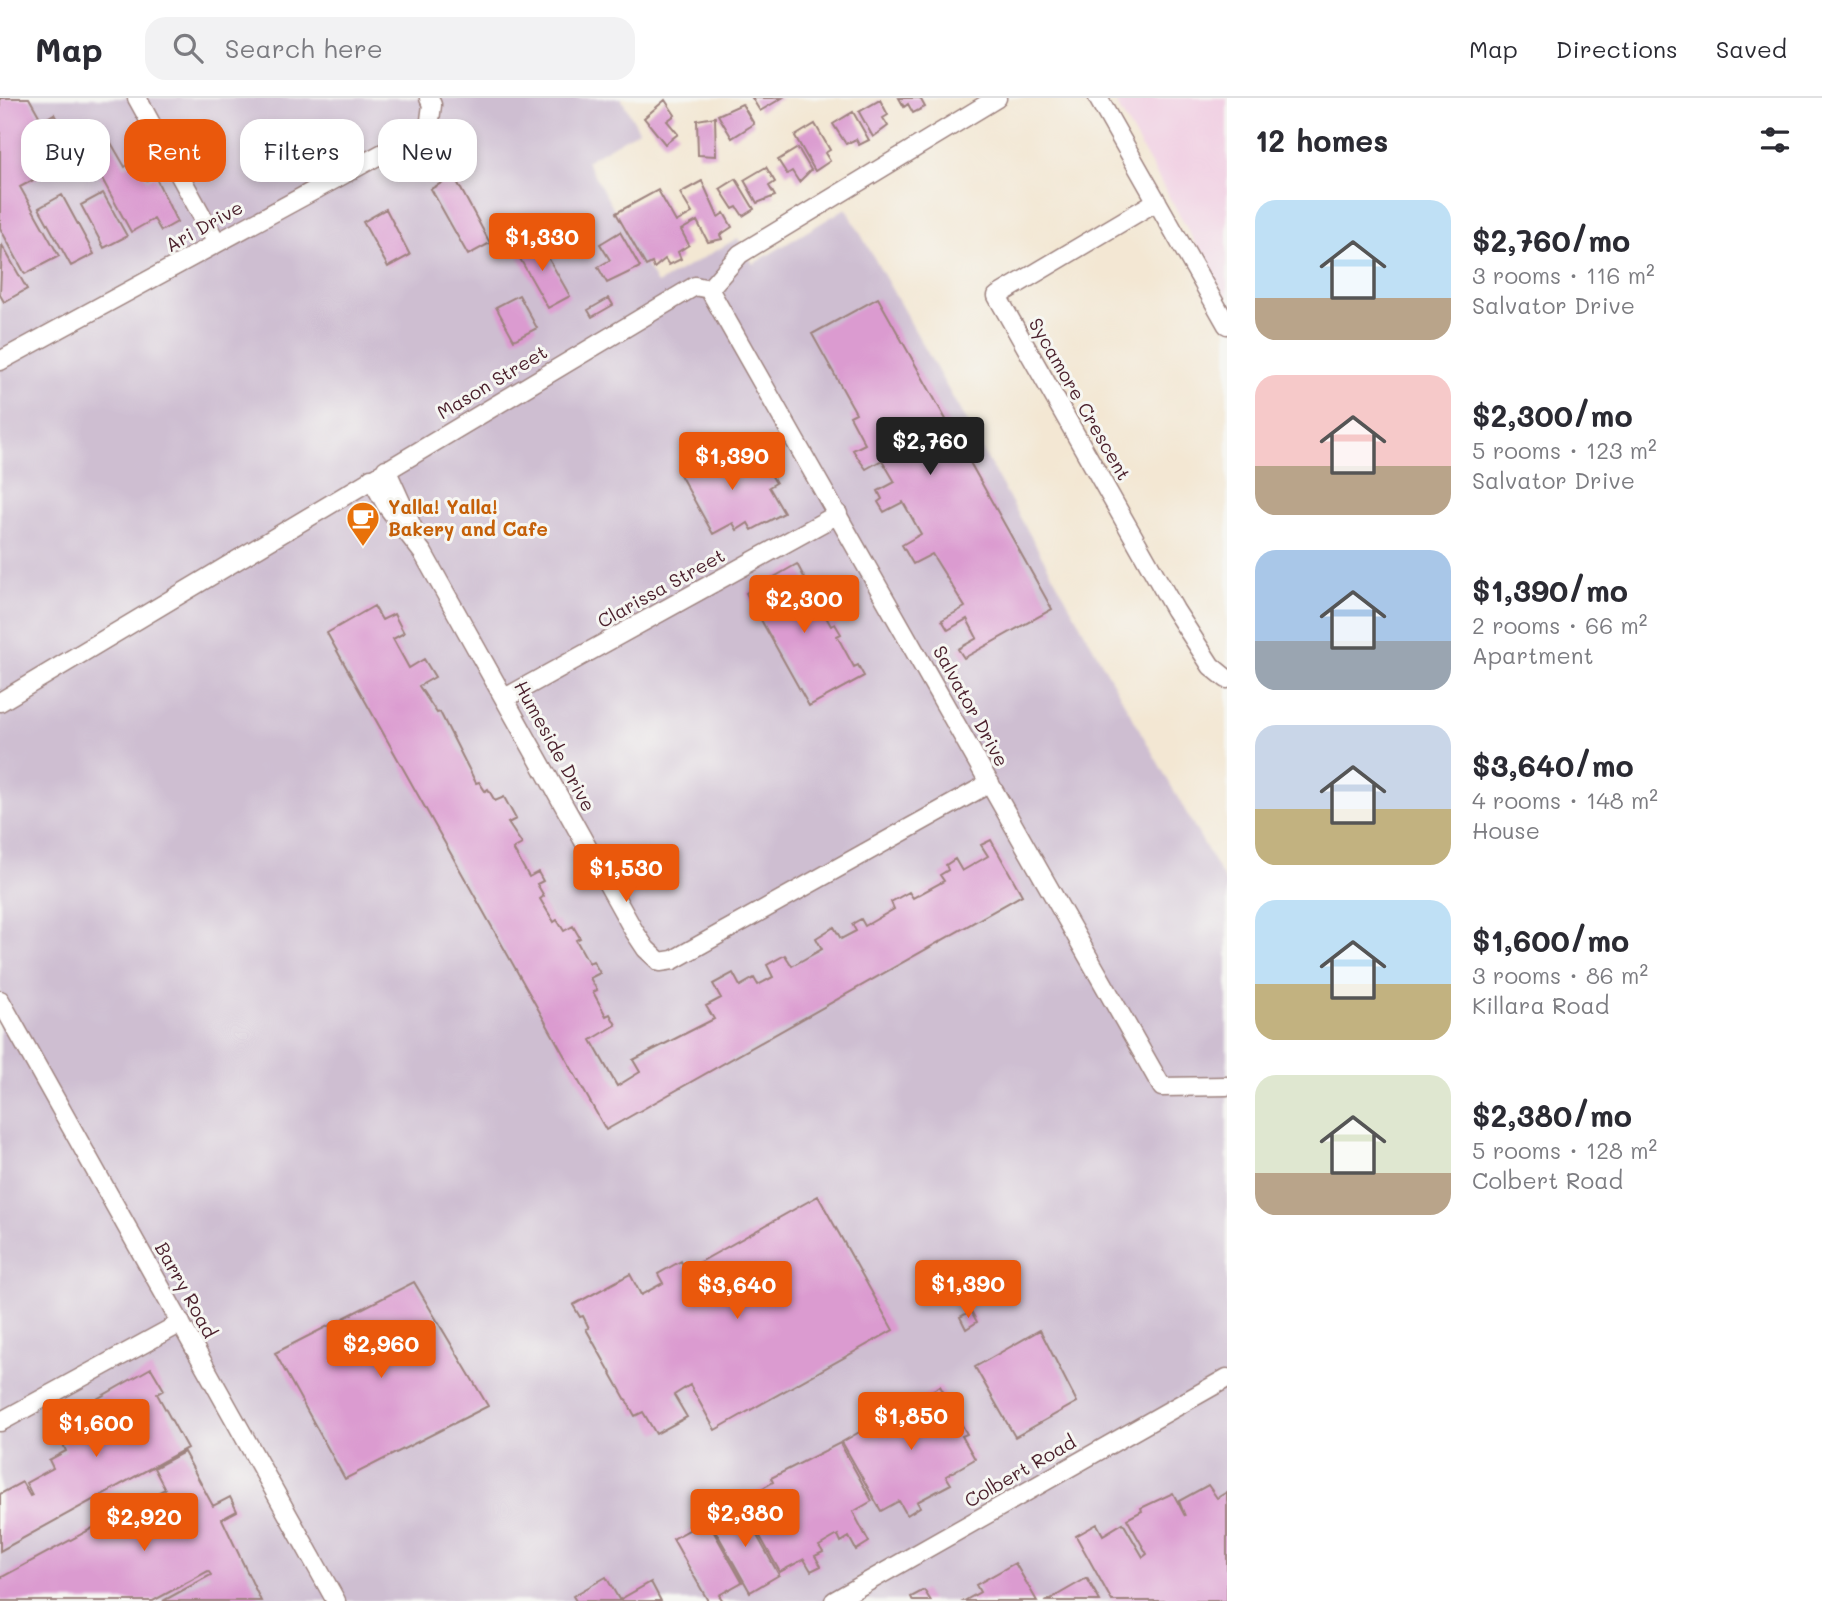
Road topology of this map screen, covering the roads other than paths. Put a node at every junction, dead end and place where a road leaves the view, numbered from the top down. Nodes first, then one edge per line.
1 (137, 98) edge
2 (429, 98) edge
3 (997, 98) edge
4 (1098, 98) edge
5 (1157, 201) junction
6 (217, 243) junction
7 (709, 289) junction
8 (1227, 324) edge
9 (0, 361) edge
10 (379, 474) junction
11 (838, 514) junction
12 (1227, 679) edge
13 (505, 698) junction
14 (0, 702) edge
15 (990, 783) junction
16 (0, 1000) edge
17 (1227, 1086) edge
18 (181, 1323) junction
19 (1227, 1378) edge
20 (0, 1422) edge
21 (336, 1601) edge
22 (834, 1601) edge

1 - 6 street
2 - 6 street, Ari Drive
3 - 7 street
4 - 5 street
5 - 8 street
5 - 12 street, Sycamore Crescent
6 - 9 street, Ari Drive
7 - 10 street, Mason Street
7 - 11 street, Salvator Drive
10 - 13 street, Humeside Drive
10 - 14 street, Mason Street
11 - 13 street, Clarissa Street
11 - 15 street, Salvator Drive
13 - 15 street, Humeside Drive
15 - 17 street, Salvator Drive
16 - 18 street, Barry Road
18 - 20 street
18 - 21 street, Barry Road
19 - 22 street, Colbert Road

